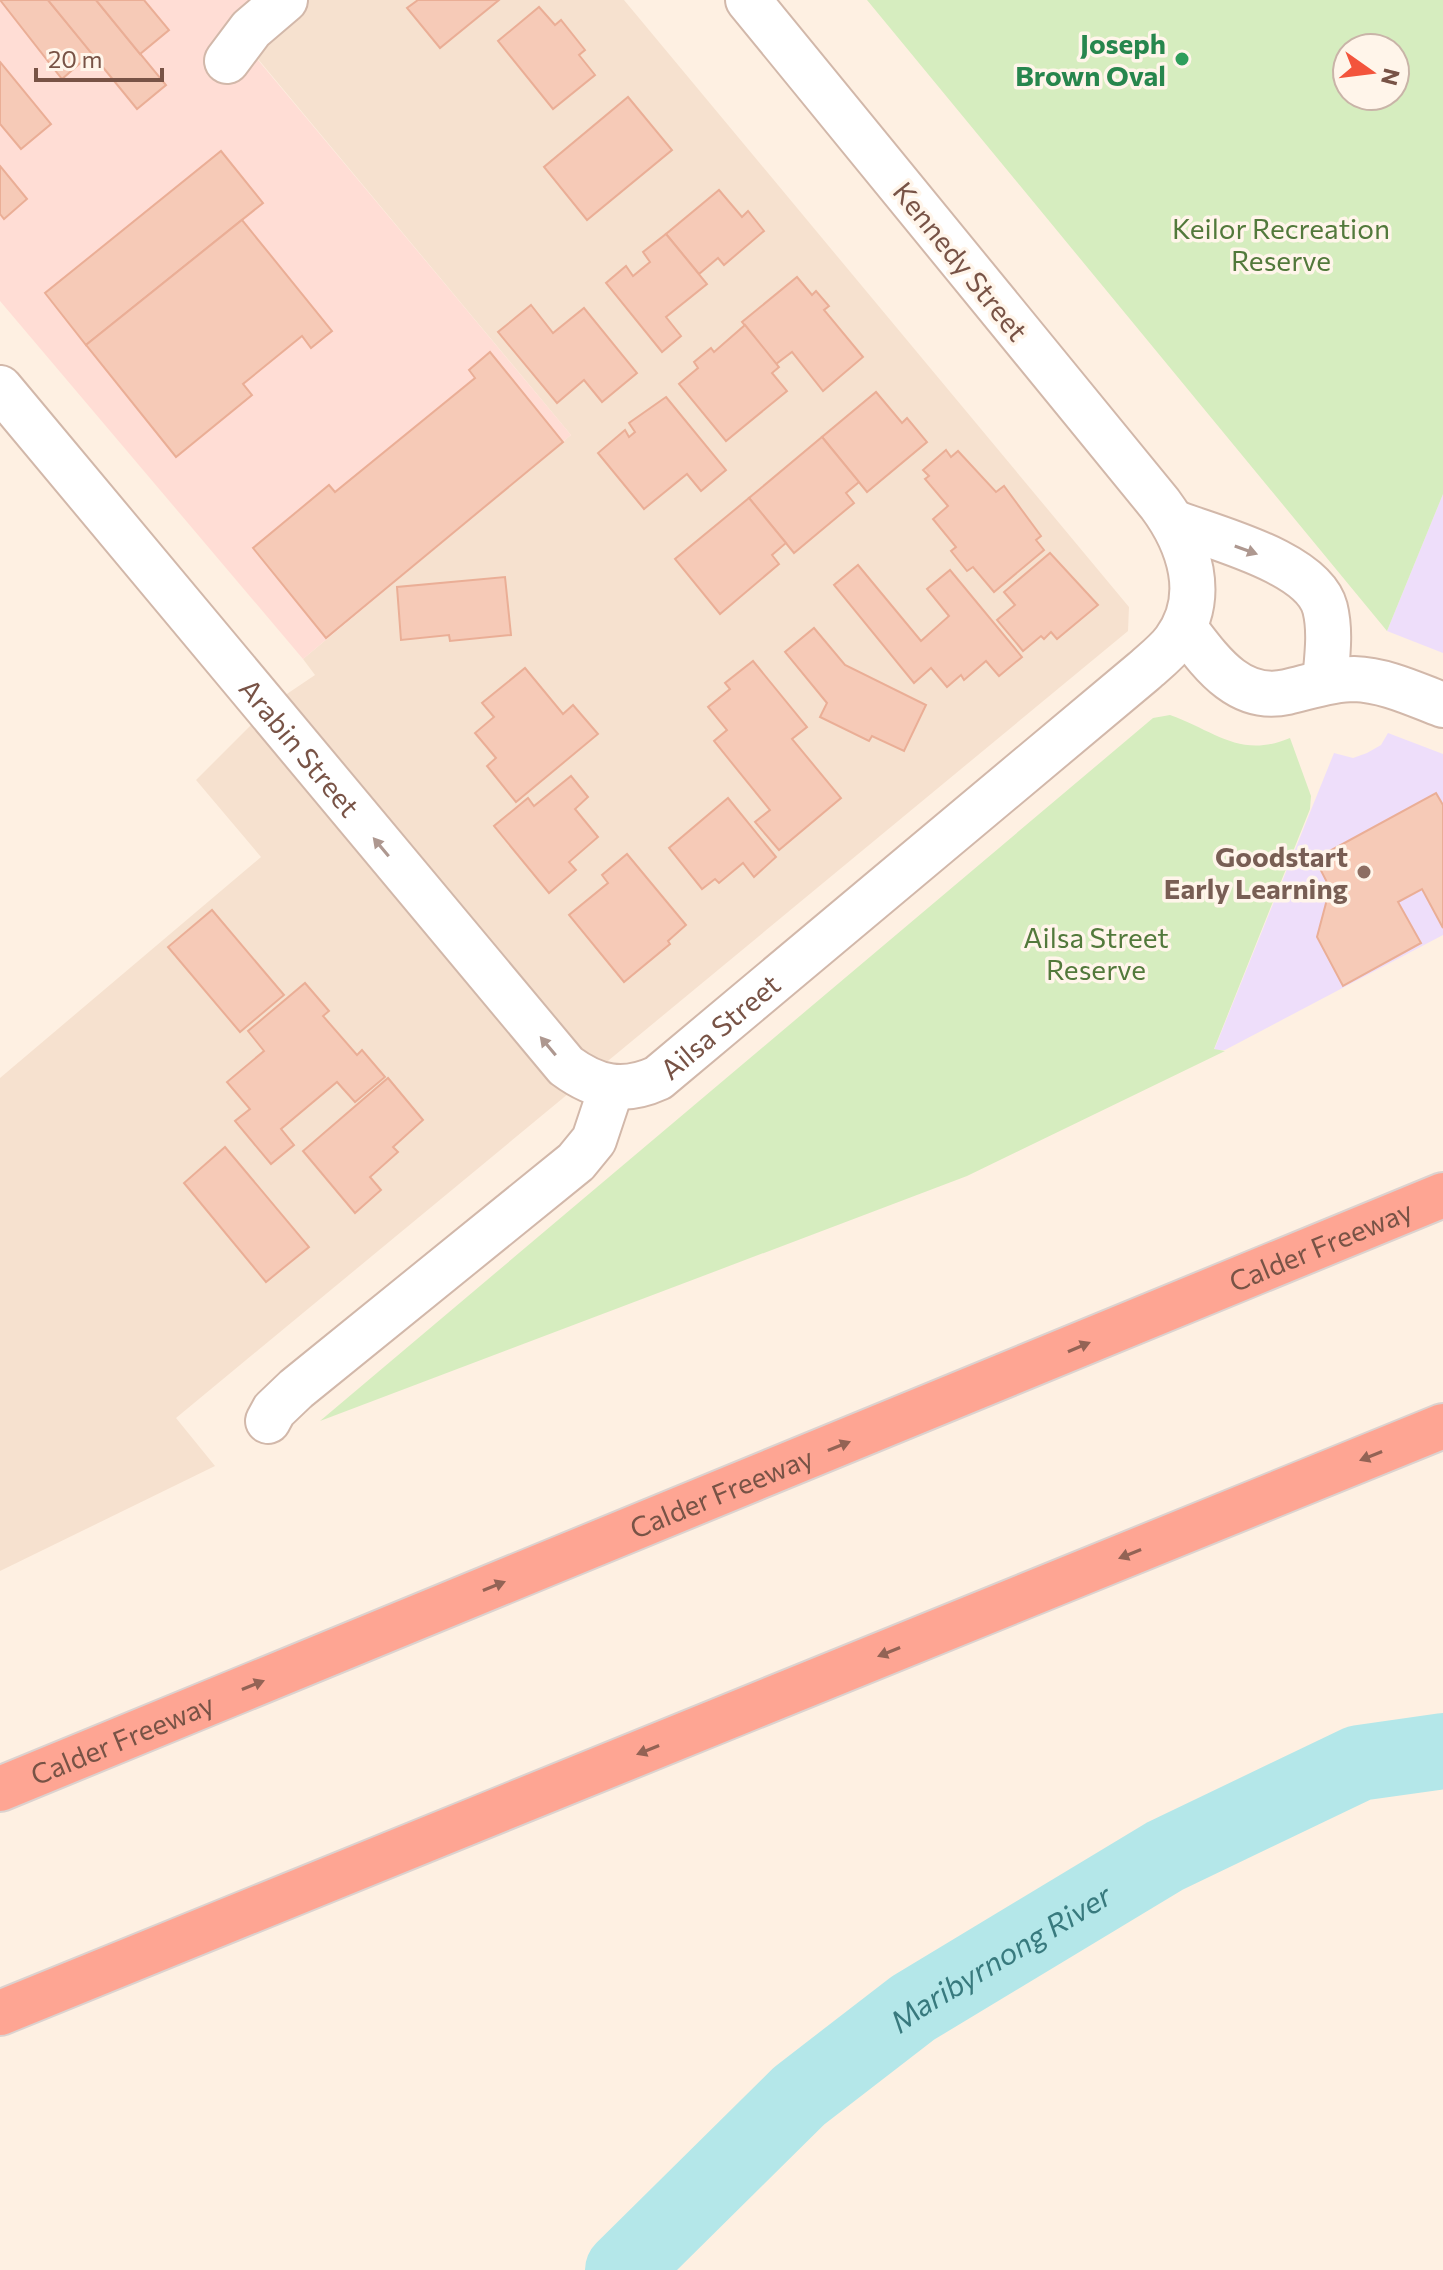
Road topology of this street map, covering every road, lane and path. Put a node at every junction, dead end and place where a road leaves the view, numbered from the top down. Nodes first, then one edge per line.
1 (285, 0) edge
2 (748, 0) edge
3 (227, 61) dead end
4 (0, 388) edge
5 (1173, 522) junction
6 (1184, 627) junction
7 (1325, 682) junction
8 (1443, 705) edge
9 (611, 1089) junction
10 (1443, 1195) edge
11 (268, 1421) dead end
12 (1443, 1426) edge
13 (0, 1789) edge
14 (0, 2013) edge

1 - 3 street
2 - 5 street, Kennedy Street
9 -> 4 street, Arabin Street
5 - 6 street, Kennedy Street
5 -> 7 street
6 - 7 street
6 - 9 street, Ailsa Street
7 - 8 street
9 - 11 street
13 -> 10 highway, Calder Freeway
12 -> 14 highway

